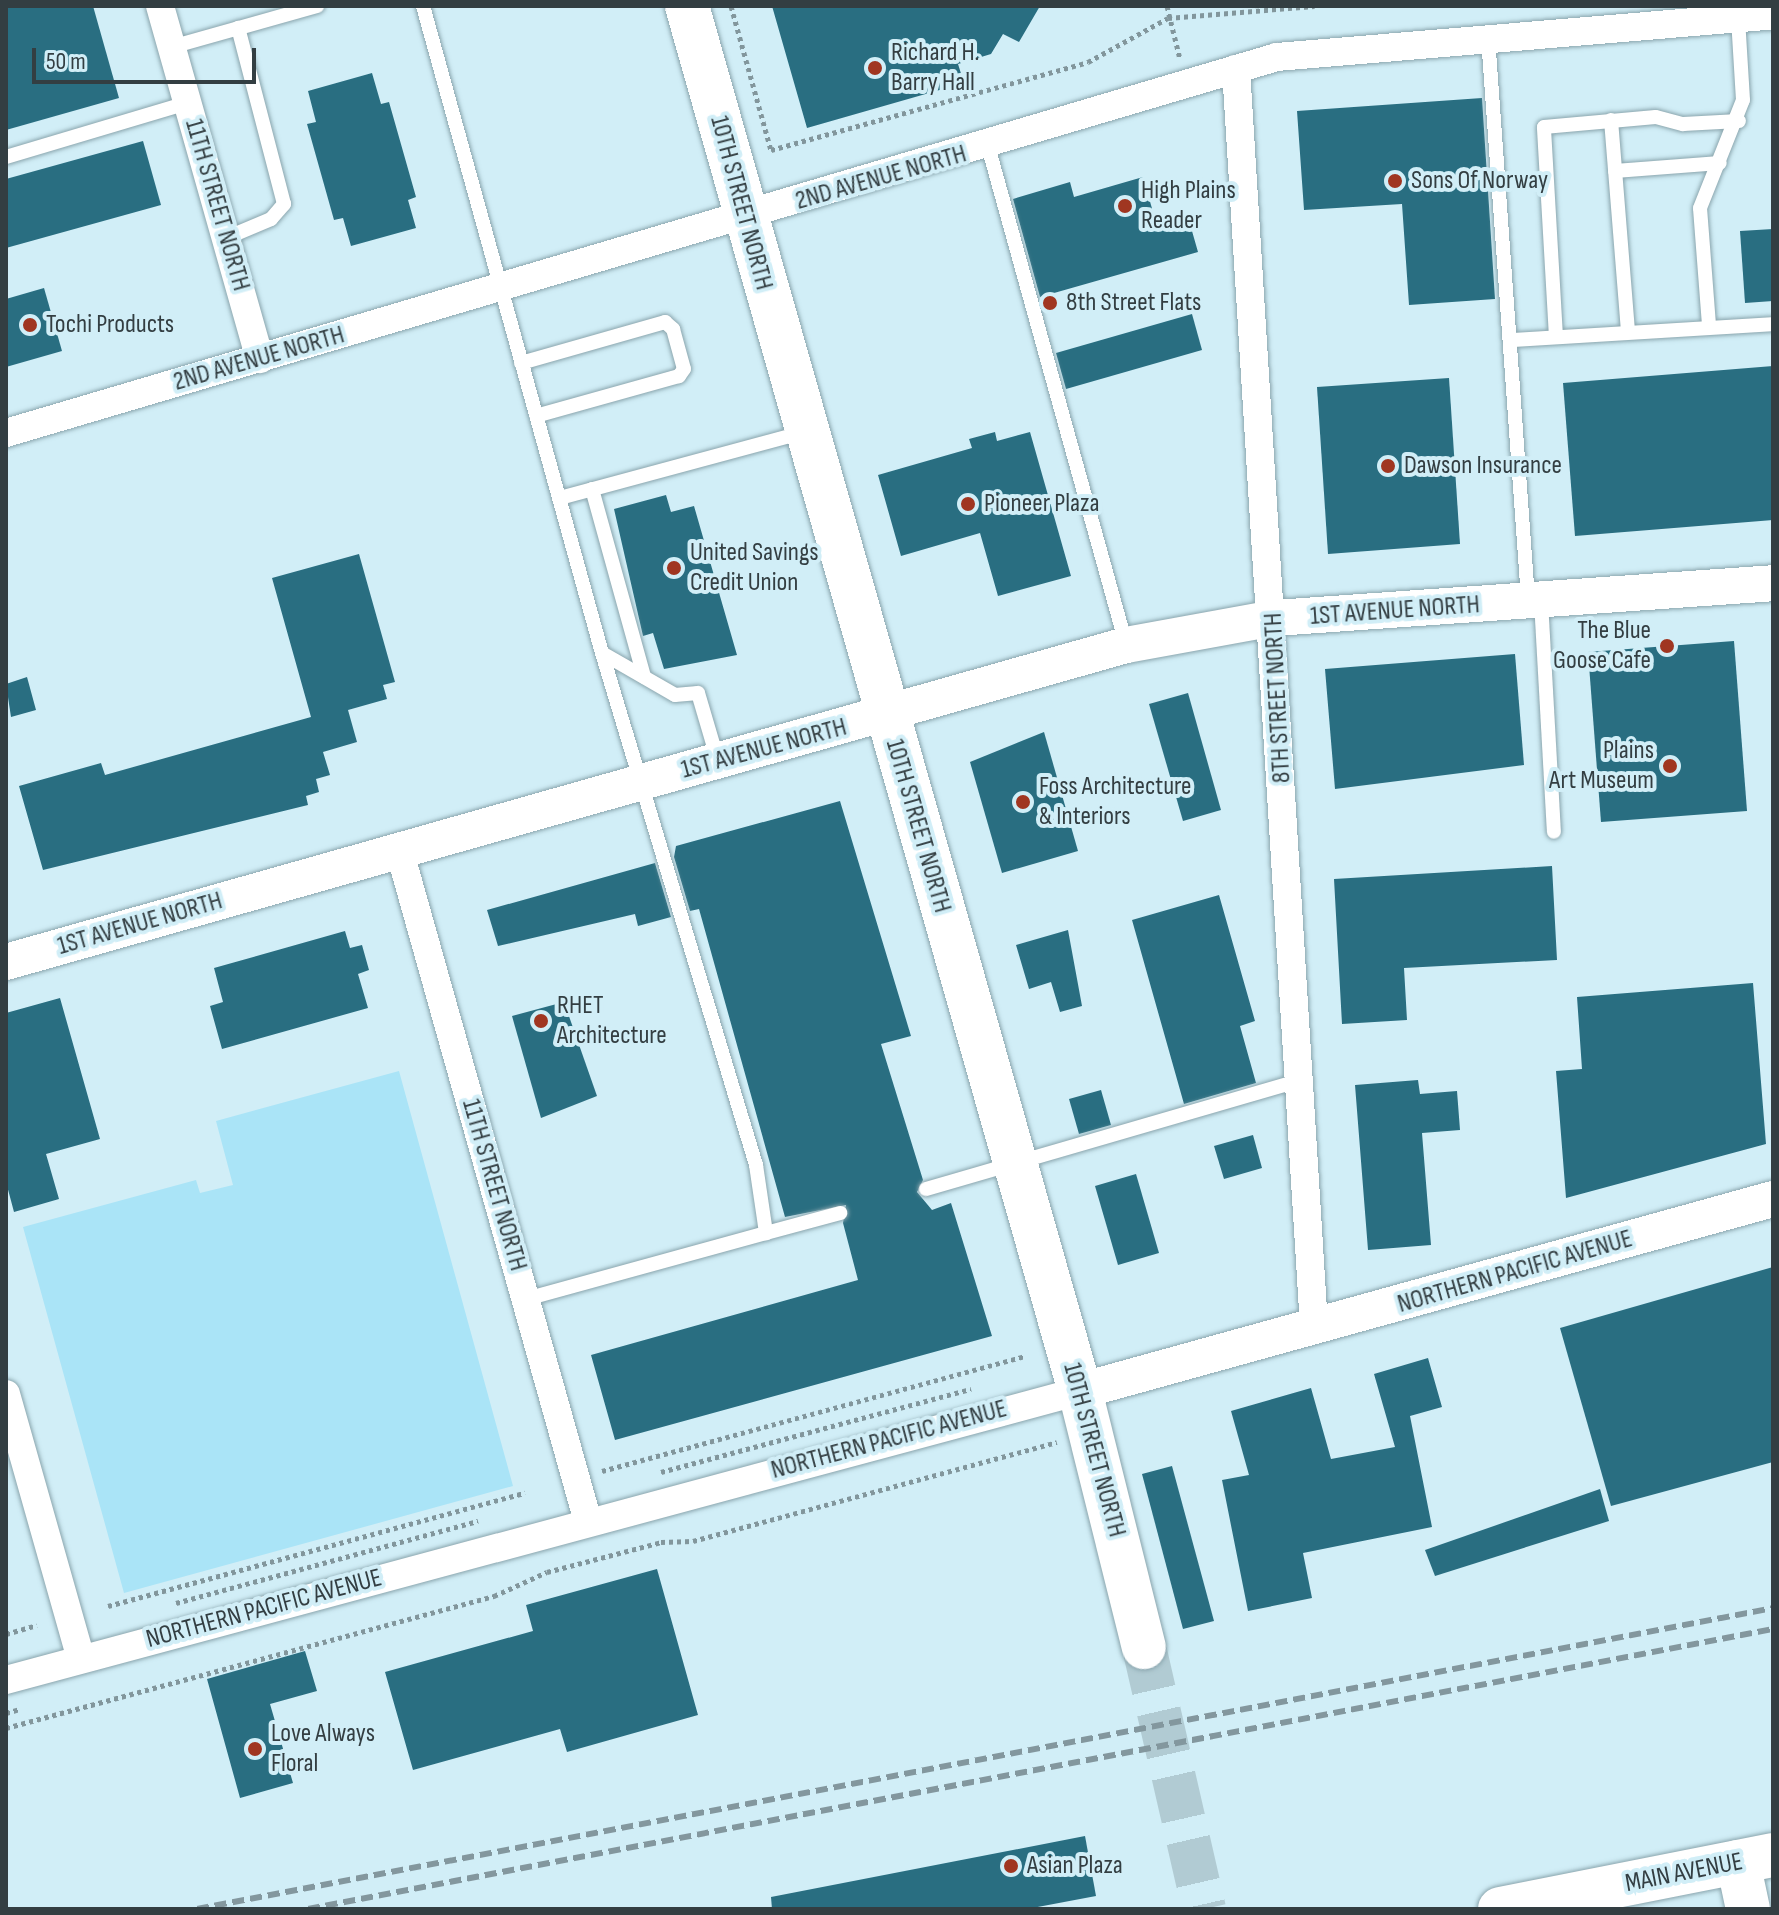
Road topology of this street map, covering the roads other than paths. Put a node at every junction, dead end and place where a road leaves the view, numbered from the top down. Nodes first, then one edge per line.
1 (160, 6) edge
2 (317, 6) edge
3 (423, 6) edge
4 (687, 6) edge
5 (1752, 14) edge
6 (238, 28) junction
7 (1488, 37) junction
8 (171, 47) junction
9 (1236, 69) junction
10 (187, 103) junction
11 (1611, 120) junction
12 (1739, 121) junction
13 (988, 146) junction
14 (6, 157) edge
15 (1720, 163) junction
16 (1615, 171) junction
17 (745, 217) junction
18 (226, 238) junction
19 (499, 289) junction
20 (1773, 324) edge
21 (1709, 325) junction
22 (1628, 331) junction
23 (1556, 337) junction
24 (1512, 340) junction
25 (260, 359) junction
26 (521, 363) junction
27 (536, 416) junction
28 (805, 432) junction
29 (6, 433) edge
30 (592, 489) junction
31 (560, 498) junction
32 (1773, 583) edge
33 (1534, 602) junction
34 (1275, 618) junction
35 (1126, 645) junction
36 (602, 653) junction
37 (644, 677) junction
38 (887, 716) junction
39 (718, 761) junction
40 (645, 783) junction
41 (1554, 832) dead end
42 (399, 849) junction
43 (6, 962) edge
44 (1303, 1080) junction
45 (1014, 1164) junction
46 (926, 1189) dead end
47 (1773, 1199) edge
48 (840, 1213) dead end
49 (766, 1233) junction
50 (526, 1299) junction
51 (1314, 1328) junction
52 (1080, 1391) junction
53 (6, 1394) edge
54 (13, 1447) edge
55 (588, 1522) junction
56 (1144, 1647) tunnel mouth
57 (81, 1659) junction
58 (6, 1680) edge
59 (1755, 1859) edge
60 (1500, 1909) edge
61 (1748, 1909) edge

1 - 8 street, 11TH STREET NORTH
2 - 6 lane
3 - 19 lane
4 - 17 main road, 10TH STREET NORTH
5 - 7 street, 2ND AVENUE NORTH
5 - 12 lane
6 - 8 lane
6 - 18 lane
7 - 9 street, 2ND AVENUE NORTH
7 - 24 lane
8 - 10 street, 11TH STREET NORTH
9 - 13 street, 2ND AVENUE NORTH
9 - 34 street, 8TH STREET NORTH
10 - 14 lane
10 - 18 street, 11TH STREET NORTH
11 - 12 lane
11 - 16 lane
11 - 23 lane
12 - 15 lane
13 - 17 street, 2ND AVENUE NORTH
13 - 35 lane
15 - 16 lane
15 - 21 lane
16 - 22 lane
17 - 19 street, 2ND AVENUE NORTH
17 - 28 main road, 10TH STREET NORTH
18 - 25 street, 11TH STREET NORTH
19 - 25 street, 2ND AVENUE NORTH
19 - 26 lane
20 - 21 lane
21 - 22 lane
22 - 23 lane
23 - 24 lane
24 - 33 lane
25 - 29 street, 2ND AVENUE NORTH
26 - 27 lane
26 - 27 lane
27 - 31 lane
28 - 30 lane
28 - 38 main road, 10TH STREET NORTH
30 - 31 lane
30 - 37 lane
31 - 36 lane
32 - 33 street, 1ST AVENUE NORTH
33 - 34 street, 1ST AVENUE NORTH
33 - 41 lane
34 - 35 street, 1ST AVENUE NORTH
34 - 44 street, 8TH STREET NORTH
35 - 38 street, 1ST AVENUE NORTH
36 - 37 lane
36 - 40 lane
37 - 39 lane
38 - 39 street, 1ST AVENUE NORTH
38 - 45 main road, 10TH STREET NORTH
39 - 40 street, 1ST AVENUE NORTH
40 - 42 street, 1ST AVENUE NORTH
40 - 49 lane
42 - 43 street, 1ST AVENUE NORTH
42 - 50 street, 11TH STREET NORTH
44 - 45 lane
44 - 51 street, 8TH STREET NORTH
45 - 46 lane
45 - 52 main road, 10TH STREET NORTH
47 - 51 street, NORTHERN PACIFIC AVENUE
48 - 49 lane
49 - 50 lane
50 - 55 street, 11TH STREET NORTH
51 - 52 street, NORTHERN PACIFIC AVENUE
52 - 55 street, NORTHERN PACIFIC AVENUE
52 - 56 main road, 10TH STREET NORTH
53 - 54 street
54 - 57 street
55 - 57 street, NORTHERN PACIFIC AVENUE
57 - 58 street, NORTHERN PACIFIC AVENUE
59 - 60 main road, MAIN AVENUE
59 - 61 main road

